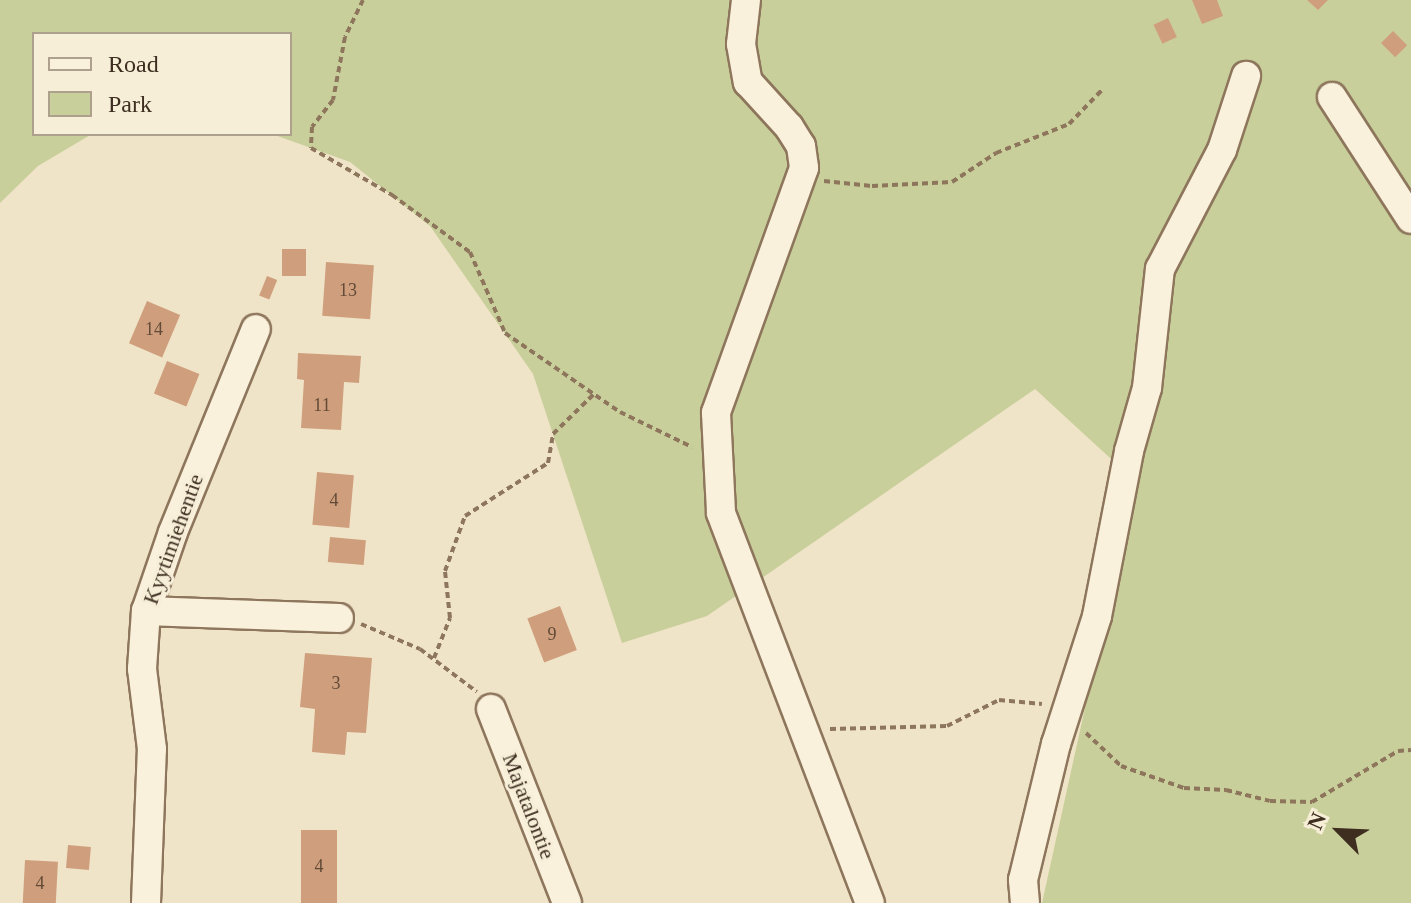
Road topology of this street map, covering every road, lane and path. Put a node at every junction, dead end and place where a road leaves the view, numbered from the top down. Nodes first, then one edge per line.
1 (363, 0) edge
2 (746, 0) edge
3 (1246, 76) dead end
4 (1102, 90) dead end
5 (1332, 97) dead end
6 (802, 178) junction
7 (1411, 219) edge
8 (256, 329) dead end
9 (595, 393) junction
10 (716, 459) junction
11 (146, 611) junction
12 (339, 618) joint
13 (434, 658) junction
14 (491, 709) joint
15 (1065, 716) junction
16 (801, 724) junction
17 (1411, 750) edge
18 (146, 903) edge
19 (567, 903) edge
20 (870, 903) edge
21 (1025, 903) edge

1 - 9 path
2 - 6 street
3 - 15 street
4 - 6 path
5 - 7 street
6 - 10 street
8 - 11 street, Kyytimiehentie
9 - 10 path
9 - 13 path
10 - 16 street
11 - 12 street
11 - 18 street, Kyytimiehentie
12 - 13 path
13 - 14 path
14 - 19 street, Majatalontie
15 - 16 path
15 - 17 path
15 - 21 street
16 - 20 street

